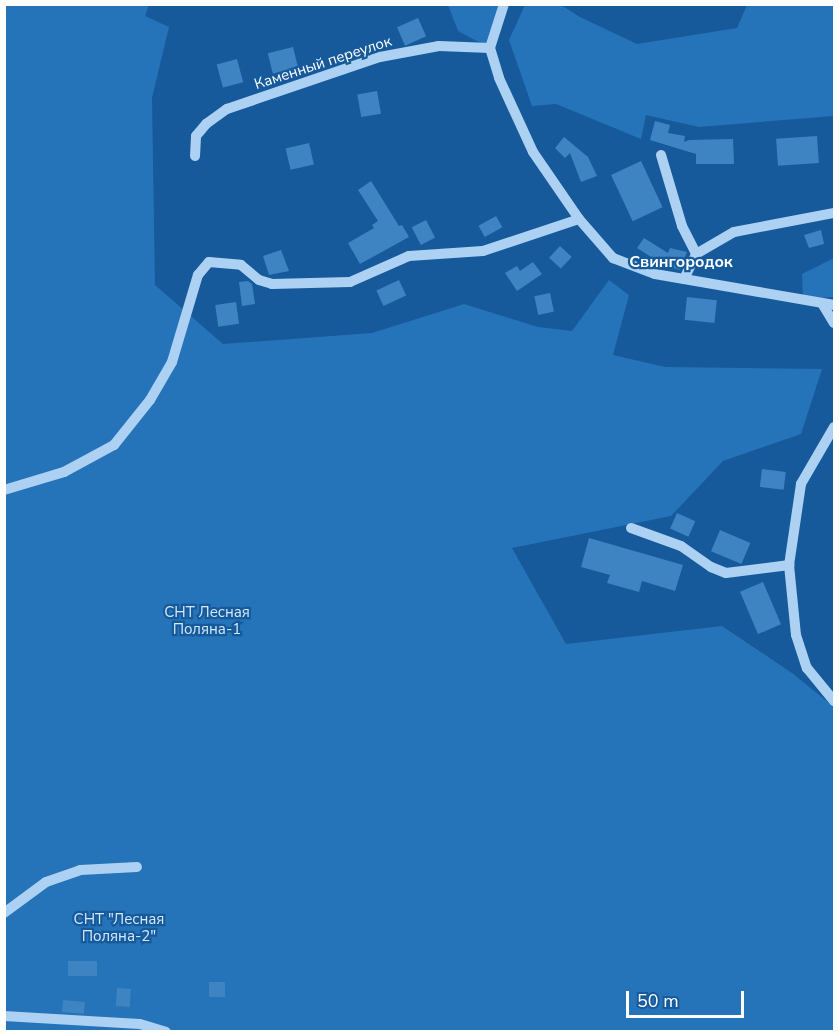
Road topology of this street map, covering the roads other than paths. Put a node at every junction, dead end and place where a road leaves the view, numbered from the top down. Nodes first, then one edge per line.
1 (504, 4) edge
2 (490, 48) junction
3 (661, 155) dead end
4 (195, 156) dead end
5 (834, 213) edge
6 (579, 219) junction
7 (696, 254) junction
8 (684, 279) junction
9 (829, 305) edge
10 (834, 323) edge
11 (834, 427) edge
12 (4, 490) edge
13 (631, 528) dead end
14 (789, 565) junction
15 (834, 701) edge
16 (137, 867) dead end
17 (4, 913) edge
18 (4, 1016) edge
19 (166, 1032) edge

1 - 2 street
2 - 4 street, Каменный переулок
2 - 6 street
3 - 7 street
5 - 7 street
6 - 8 street
6 - 12 street
7 - 8 street
8 - 9 street
9 - 10 street
11 - 14 street
13 - 14 street
14 - 15 street
16 - 17 street
18 - 19 street

